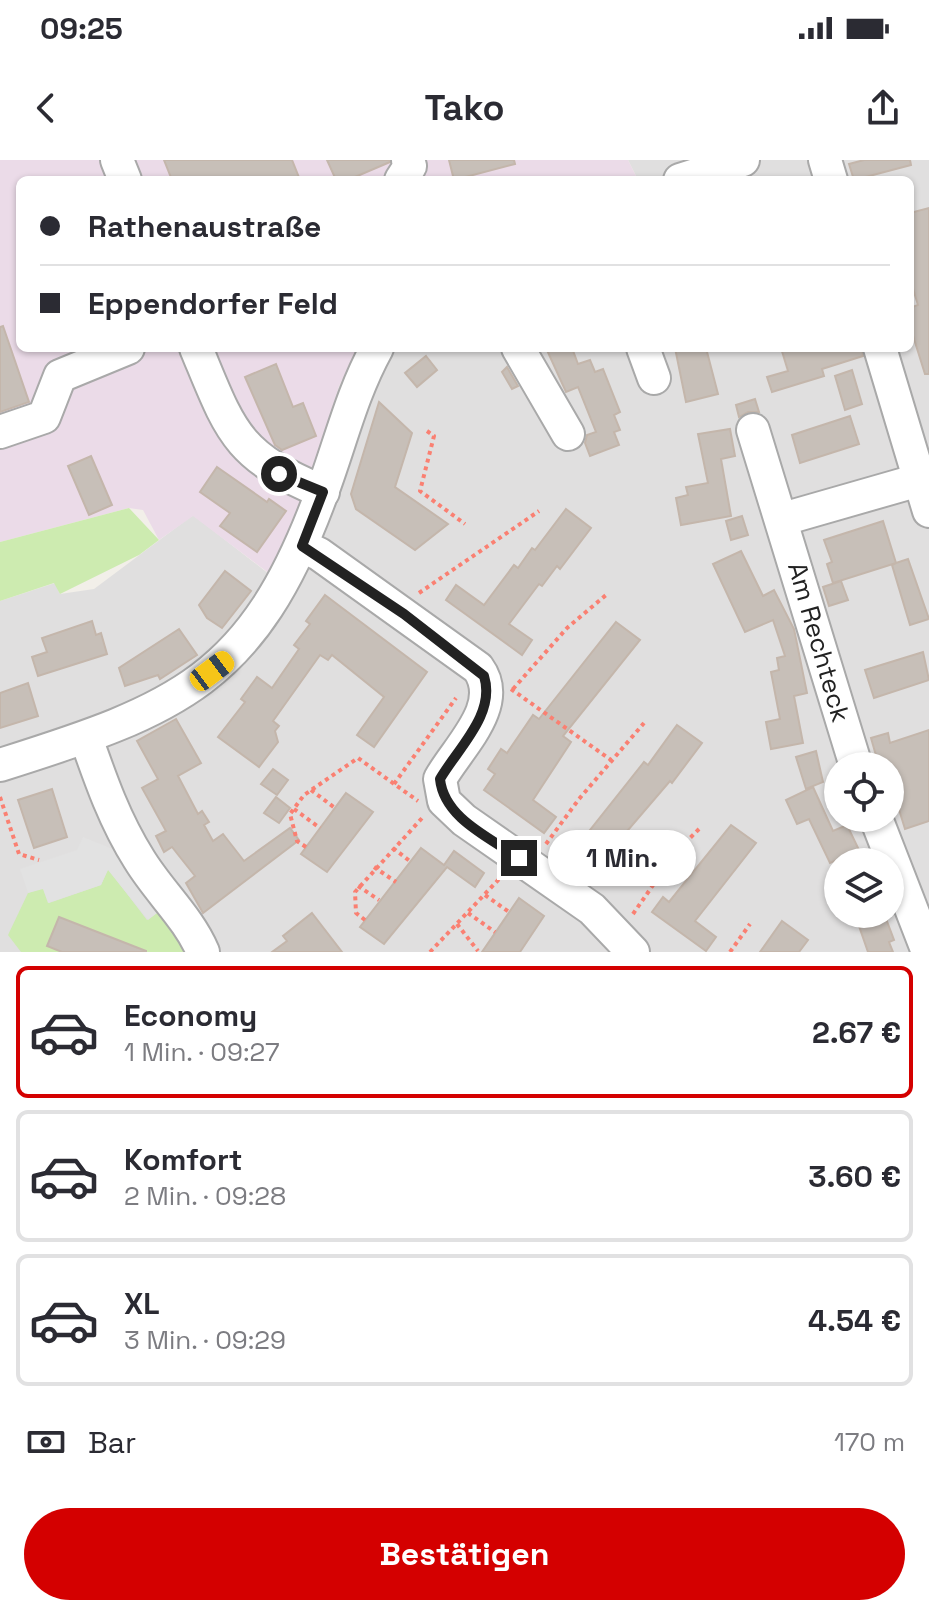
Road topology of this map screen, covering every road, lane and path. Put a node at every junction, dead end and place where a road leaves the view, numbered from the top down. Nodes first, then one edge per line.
1 (743, 160) edge
2 (693, 176) edge
3 (118, 352) edge
4 (198, 352) edge
5 (375, 352) edge
6 (520, 352) edge
7 (644, 352) edge
8 (881, 352) edge
9 (654, 378) dead end
10 (753, 430) dead end
11 (427, 431) dead end
12 (0, 432) edge
13 (568, 434) dead end
14 (919, 480) junction
15 (323, 492) junction
16 (539, 511) dead end
17 (929, 511) edge
18 (783, 519) junction
19 (465, 524) dead end
20 (302, 546) junction
21 (606, 595) dead end
22 (404, 614) junction
23 (493, 682) junction
24 (644, 723) dead end
25 (86, 738) junction
26 (852, 752) edge
27 (611, 760) junction
28 (0, 765) edge
29 (394, 784) junction
30 (311, 790) junction
31 (0, 797) edge
32 (335, 808) dead end
33 (294, 809) junction
34 (320, 828) dead end
35 (700, 828) dead end
36 (881, 832) edge
37 (306, 847) dead end
38 (393, 848) junction
39 (39, 860) dead end
40 (411, 862) dead end
41 (525, 862) junction
42 (374, 867) junction
43 (396, 882) dead end
44 (358, 886) junction
45 (485, 895) junction
46 (379, 900) dead end
47 (509, 912) dead end
48 (468, 913) junction
49 (365, 920) dead end
50 (457, 924) junction
51 (750, 924) dead end
52 (495, 932) dead end
53 (625, 944) edge
54 (431, 950) edge
55 (478, 951) edge
56 (203, 952) edge
57 (437, 952) edge
58 (730, 952) edge
59 (928, 952) edge

1 - 2 street
3 - 12 street
4 - 15 street
5 - 15 street
6 - 13 street
7 - 9 street
8 - 14 street
10 - 18 street, Am Rechteck
11 - 19 path
14 - 17 street
14 - 18 street
15 - 20 street
16 - 22 path
18 - 26 street, Am Rechteck
20 - 22 street
20 - 25 street
21 - 23 path
22 - 23 street
23 - 27 path
23 - 29 path
23 - 41 street
24 - 27 path
25 - 28 street
25 - 56 street
27 - 41 path
29 - 30 path
29 - 38 path
30 - 32 path
30 - 33 path
31 - 39 path
33 - 34 path
33 - 37 path
35 - 53 path
36 - 59 street
38 - 40 path
38 - 42 path
41 - 45 path
41 - 53 street
42 - 43 path
42 - 44 path
44 - 46 path
44 - 49 path
45 - 47 path
45 - 48 path
48 - 50 path
48 - 52 path
50 - 54 path
50 - 55 path
51 - 58 path
54 - 57 path

